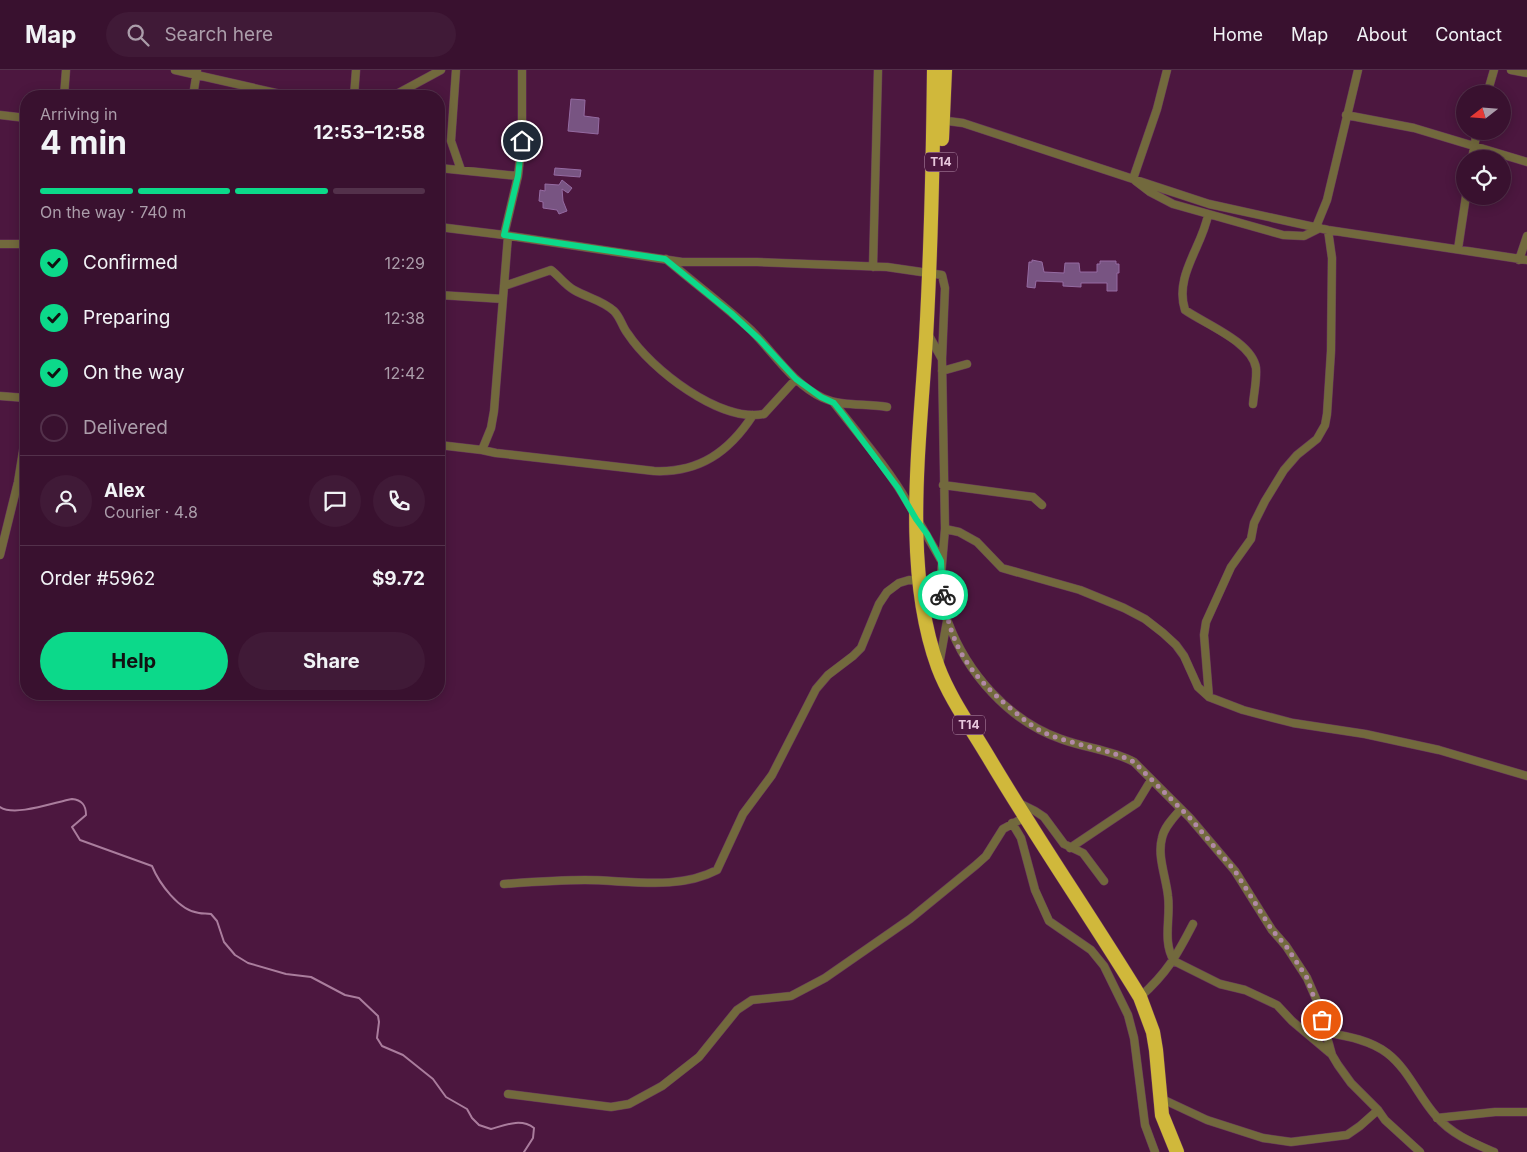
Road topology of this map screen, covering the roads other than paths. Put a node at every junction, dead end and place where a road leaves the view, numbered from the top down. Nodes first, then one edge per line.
1 (66, 70) edge
2 (176, 70) edge
3 (356, 70) edge
4 (441, 70) edge
5 (456, 70) edge
6 (522, 70) edge
7 (878, 70) edge
8 (934, 70) edge
9 (946, 70) edge
10 (1167, 70) edge
11 (1358, 70) edge
12 (1494, 70) edge
13 (1511, 70) edge
14 (196, 72) edge
15 (1527, 73) edge
16 (1490, 85) edge
17 (64, 90) edge
18 (194, 90) edge
19 (266, 90) edge
20 (354, 90) edge
21 (404, 90) edge
22 (0, 115) edge
23 (1346, 115) junction
24 (20, 117) edge
25 (938, 120) junction
26 (1475, 140) edge
27 (1474, 147) junction
28 (1474, 150) edge
29 (1527, 162) edge
30 (445, 169) edge
31 (461, 170) junction
32 (518, 176) junction
33 (1133, 179) junction
34 (1465, 205) edge
35 (1208, 215) junction
36 (445, 228) edge
37 (1321, 229) junction
38 (506, 235) junction
39 (1527, 236) edge
40 (0, 244) edge
41 (20, 244) edge
42 (1458, 249) junction
43 (665, 259) junction
44 (1523, 260) edge
45 (873, 267) junction
46 (929, 274) junction
47 (504, 286) junction
48 (445, 295) edge
49 (503, 299) junction
50 (926, 330) junction
51 (942, 358) junction
52 (967, 364) dead end
53 (942, 371) junction
54 (796, 379) junction
55 (0, 396) edge
56 (20, 398) edge
57 (834, 403) junction
58 (1253, 404) dead end
59 (887, 407) dead end
60 (754, 415) junction
61 (445, 446) edge
62 (482, 450) junction
63 (20, 470) edge
64 (943, 485) junction
65 (1042, 504) dead end
66 (916, 519) junction
67 (945, 529) junction
68 (0, 555) edge
69 (941, 561) junction
70 (920, 581) junction
71 (947, 621) junction
72 (938, 668) junction
73 (1209, 697) junction
74 (1527, 776) edge
75 (1151, 780) junction
76 (1015, 801) junction
77 (1181, 809) junction
78 (1019, 820) junction
79 (1070, 848) junction
80 (1104, 881) dead end
81 (504, 884) dead end
82 (1193, 924) dead end
83 (1174, 961) junction
84 (1140, 997) junction
85 (1325, 1032) junction
86 (1332, 1055) junction
87 (508, 1094) dead end
88 (1159, 1097) junction
89 (1378, 1110) junction
90 (1527, 1112) edge
91 (1437, 1118) junction
92 (1155, 1152) edge
93 (1177, 1152) edge
94 (1420, 1152) edge
95 (1494, 1152) edge

1 - 17 street
2 - 14 street
3 - 20 street
4 - 21 street
5 - 31 street
6 - 32 street
7 - 45 street
8 - 25 highway, T14
9 - 25 highway, T14
10 - 33 street
11 - 23 street
12 - 16 street
13 - 15 street
14 - 18 street
14 - 19 street
22 - 24 street
23 - 27 street
23 - 37 street
25 - 33 street
25 - 46 highway, T14
26 - 27 street
27 - 28 street
27 - 29 street
30 - 31 street
31 - 32 street
32 - 38 street
33 - 35 street
33 - 37 street
34 - 42 street
35 - 37 street
35 - 58 street
36 - 38 street
37 - 42 street
37 - 73 street
38 - 43 street
38 - 47 street
39 - 44 street
40 - 41 street
42 - 44 street
43 - 45 street
43 - 54 street
45 - 46 street
46 - 50 highway, T14
46 - 51 street
47 - 49 street
47 - 60 street
48 - 49 street
49 - 62 street
50 - 51 street
50 - 66 highway, T14
51 - 53 street
52 - 53 street
53 - 64 street
54 - 57 street
54 - 60 street
55 - 56 street
57 - 59 street
57 - 66 street
60 - 62 street
61 - 62 street
63 - 68 street
64 - 65 street
64 - 67 street
66 - 69 street
66 - 70 highway, T14
67 - 69 street
67 - 73 street
69 - 71 street
70 - 72 highway, T14
70 - 81 street
71 - 72 street
71 - 75 street
72 - 76 highway, T14
73 - 74 street
75 - 77 street
75 - 79 street
76 - 78 highway, T14
76 - 79 street
77 - 83 street
77 - 85 street
78 - 84 highway, T14
78 - 87 street
78 - 92 street
79 - 80 street
82 - 83 street
83 - 84 street
83 - 86 street
84 - 88 highway, T14
85 - 86 street
85 - 91 street
86 - 89 street
88 - 89 street
88 - 93 highway, T14
89 - 94 street
90 - 91 street
91 - 95 street

